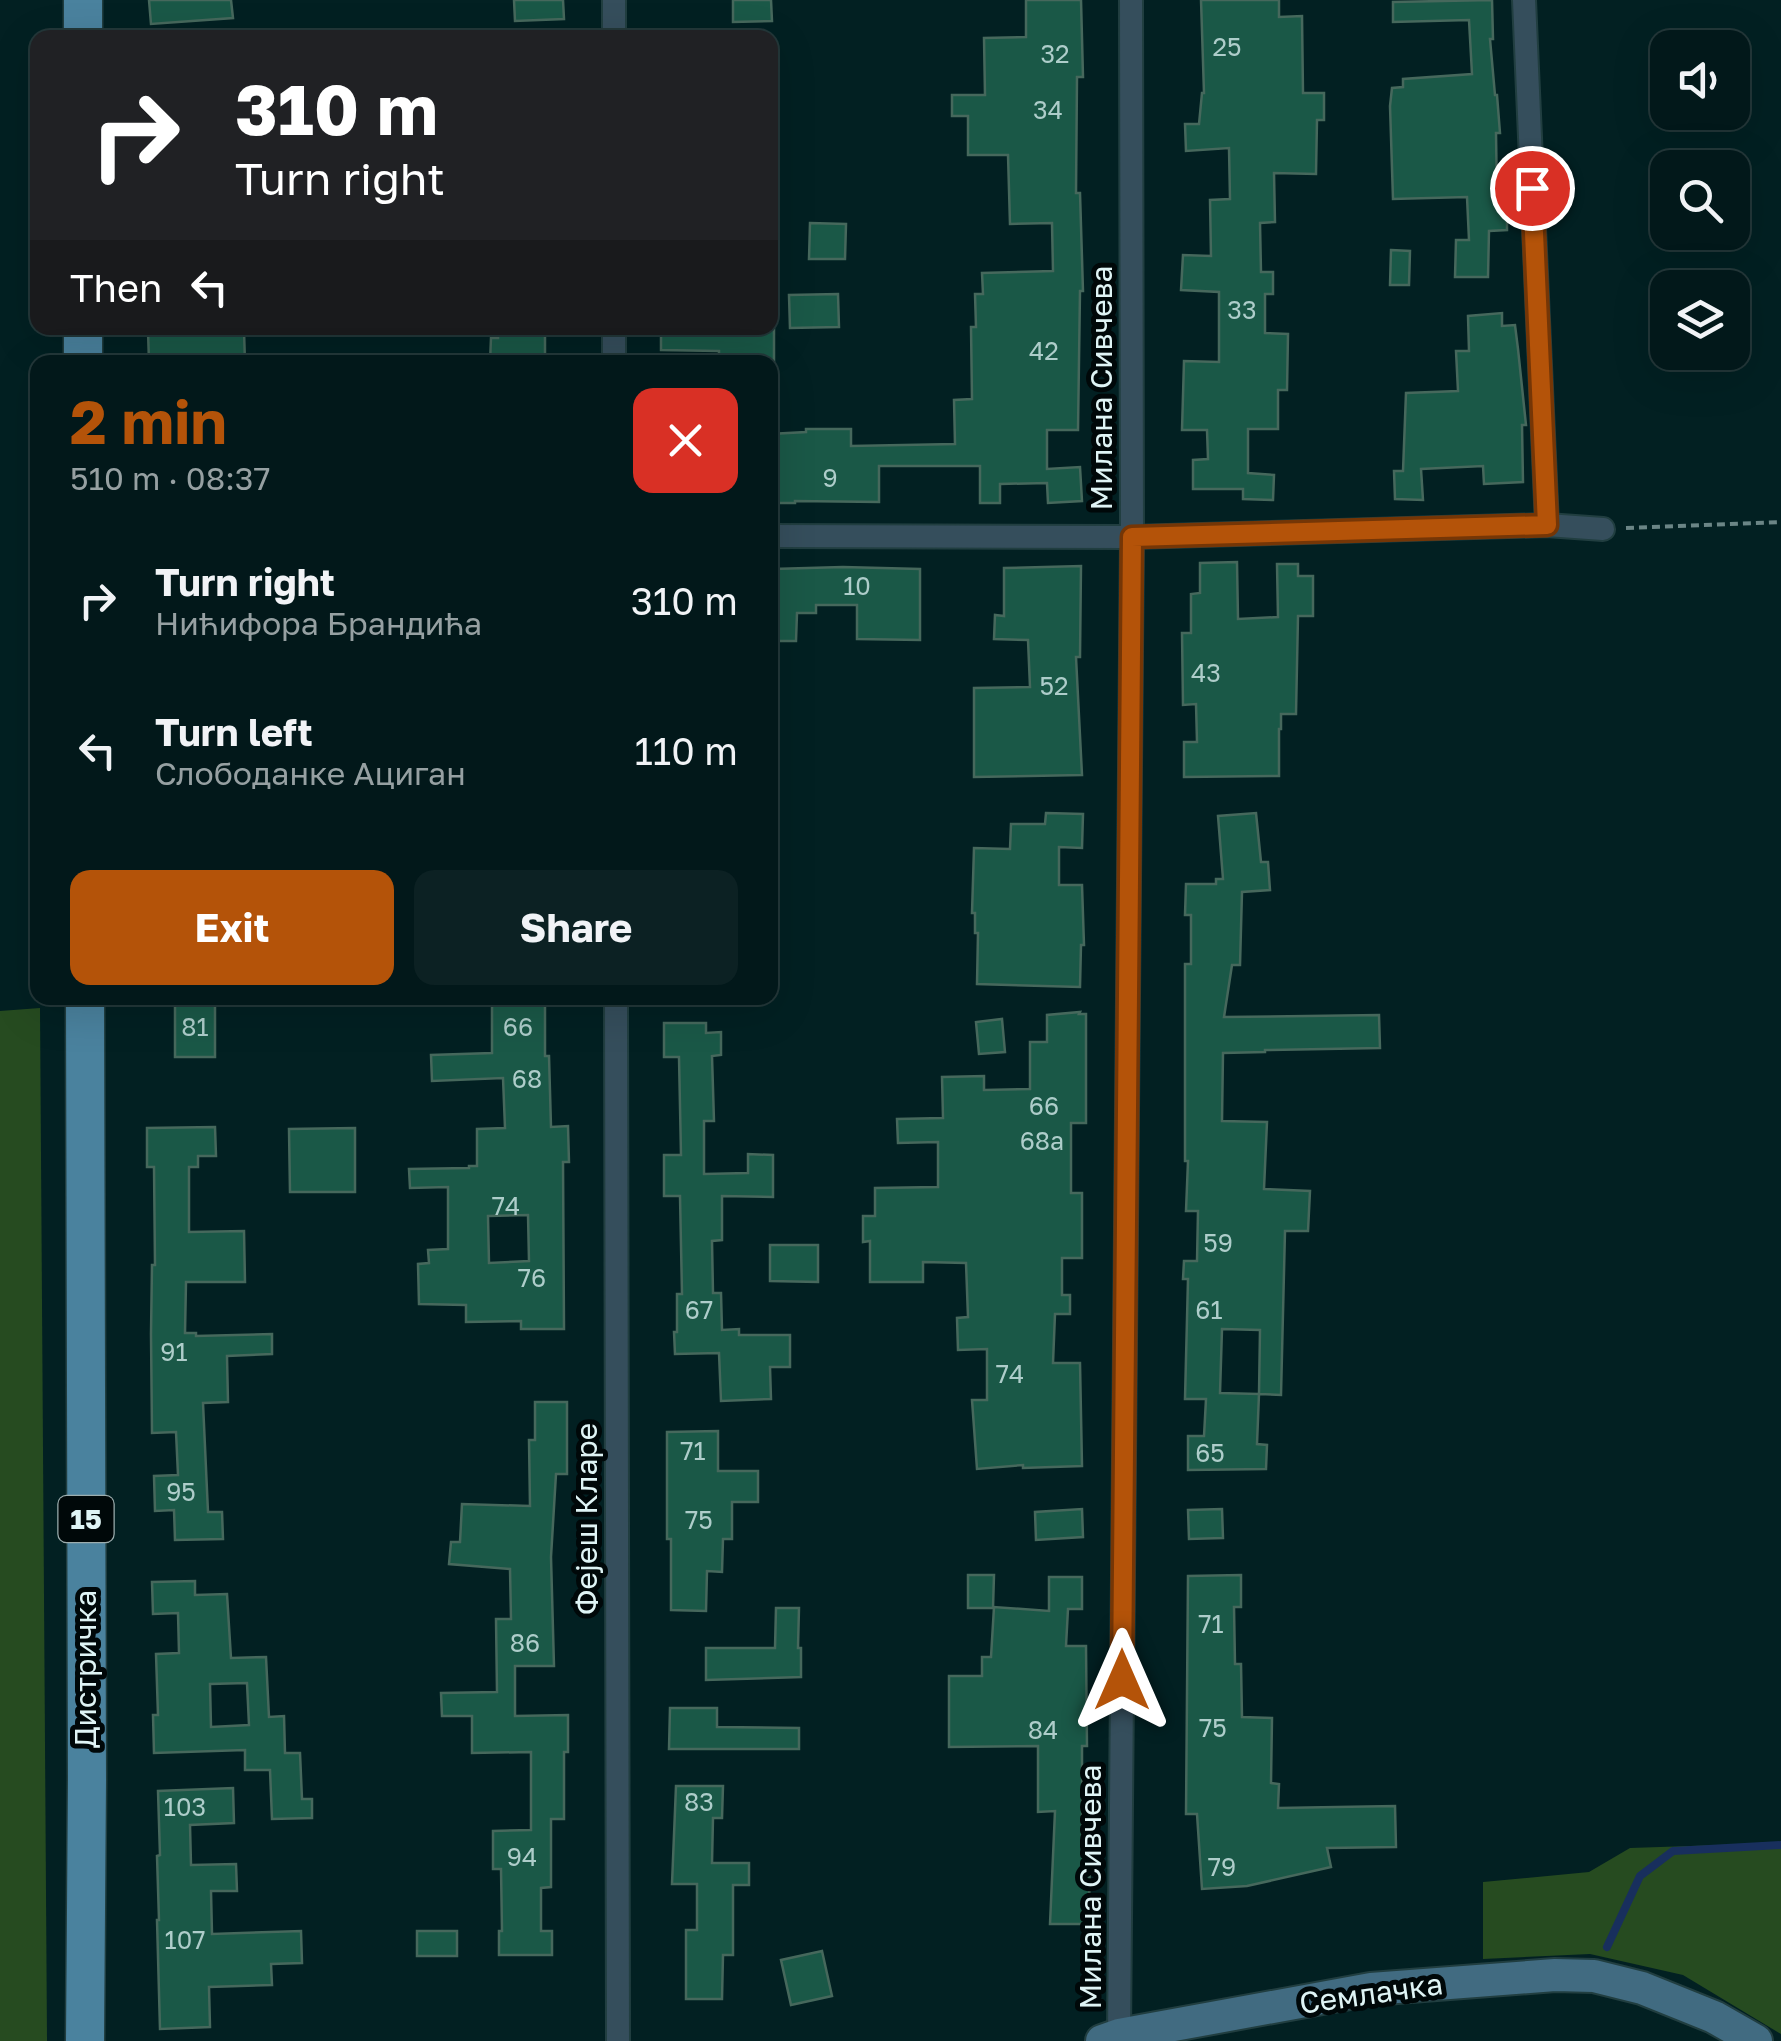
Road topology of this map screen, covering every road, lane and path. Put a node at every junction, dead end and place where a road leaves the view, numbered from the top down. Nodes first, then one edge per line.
1 (83, 0) edge
2 (614, 0) edge
3 (1132, 0) edge
4 (1524, 0) edge
5 (83, 30) edge
6 (614, 30) edge
7 (1781, 522) edge
8 (1547, 525) junction
9 (1603, 529) joint
10 (778, 536) edge
11 (1132, 537) junction
12 (84, 1005) edge
13 (616, 1005) edge
14 (1111, 2038) edge
15 (84, 2041) edge
16 (618, 2041) edge
17 (1756, 2041) edge

1 - 5 main road
2 - 6 street
3 - 11 street, Милана Сивчева
4 - 8 street
7 - 9 path
8 - 9 street
8 - 11 street
10 - 11 street
11 - 14 street, Милана Сивчева
12 - 15 main road, Дистричка / 15
13 - 16 street, Фејеш Кларе
14 - 17 main road, Семлачка

